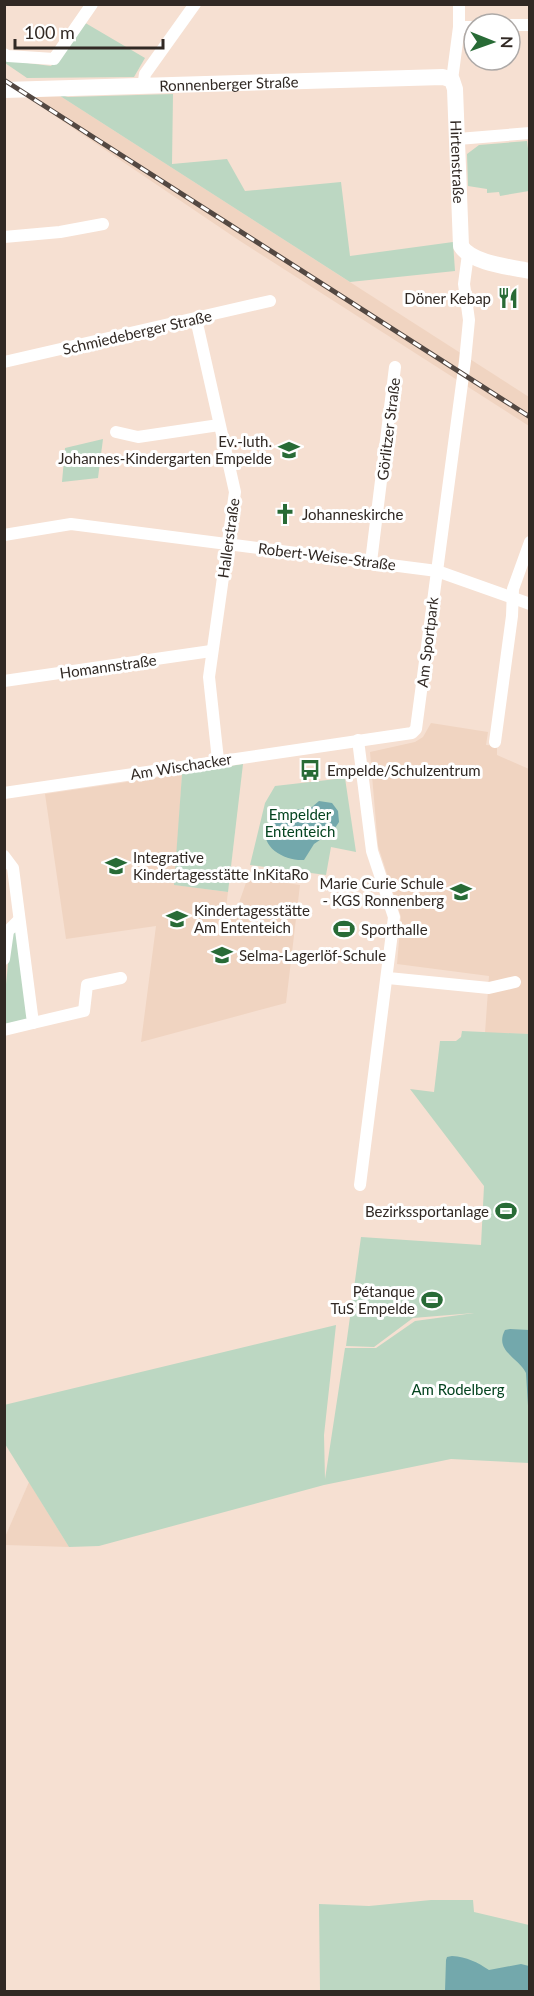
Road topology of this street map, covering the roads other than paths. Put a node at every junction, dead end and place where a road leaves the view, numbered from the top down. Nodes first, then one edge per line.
1 (92, 4) edge
2 (195, 4) edge
3 (459, 4) edge
4 (459, 27) joint
5 (4, 54) edge
6 (452, 80) junction
7 (143, 87) junction
8 (4, 90) edge
9 (530, 133) edge
10 (458, 139) junction
11 (103, 224) dead end
12 (4, 237) edge
13 (468, 254) junction
14 (530, 271) edge
15 (270, 301) dead end
16 (196, 319) junction
17 (4, 362) edge
18 (395, 367) dead end
19 (219, 425) junction
20 (116, 432) dead end
21 (4, 535) edge
22 (530, 542) edge
23 (228, 544) junction
24 (371, 562) junction
25 (436, 570) junction
26 (513, 598) junction
27 (530, 604) edge
28 (211, 651) junction
29 (4, 681) edge
30 (358, 740) junction
31 (495, 742) dead end
32 (218, 760) junction
33 (4, 792) edge
34 (4, 856) edge
35 (19, 920) junction
36 (4, 959) edge
37 (121, 978) dead end
38 (388, 978) junction
39 (515, 982) dead end
40 (33, 1023) junction
41 (4, 1030) edge
42 (360, 1185) dead end

1 - 5 street
2 - 7 street
3 - 4 street, Hirtenstraße
4 - 6 street, Hirtenstraße
6 - 7 street, Ronnenberger Straße
6 - 10 street, Hirtenstraße
7 - 8 street, Ronnenberger Straße
9 - 10 street
10 - 13 street, Hirtenstraße
11 - 12 street
13 - 14 street
13 - 25 street, Am Sportpark
15 - 16 street, Schmiedeberger Straße
16 - 17 street, Schmiedeberger Straße
16 - 19 street, Hallerstraße
18 - 24 street, Görlitzer Straße
19 - 20 street
19 - 23 street, Hallerstraße
21 - 23 street, Robert-Weise-Straße
22 - 26 street
23 - 24 street, Robert-Weise-Straße
23 - 28 street, Hallerstraße
24 - 25 street, Robert-Weise-Straße
25 - 26 street, Robert-Weise-Straße
25 - 30 street, Am Sportpark
26 - 27 street, Robert-Weise-Straße
26 - 31 street
28 - 29 street, Homannstraße
28 - 32 street, Hallerstraße
30 - 32 street, Am Wischacker
30 - 38 street
32 - 33 street, Am Wischacker
34 - 35 street
35 - 36 street
35 - 40 street
37 - 40 street
38 - 39 street
38 - 42 street
40 - 41 street

